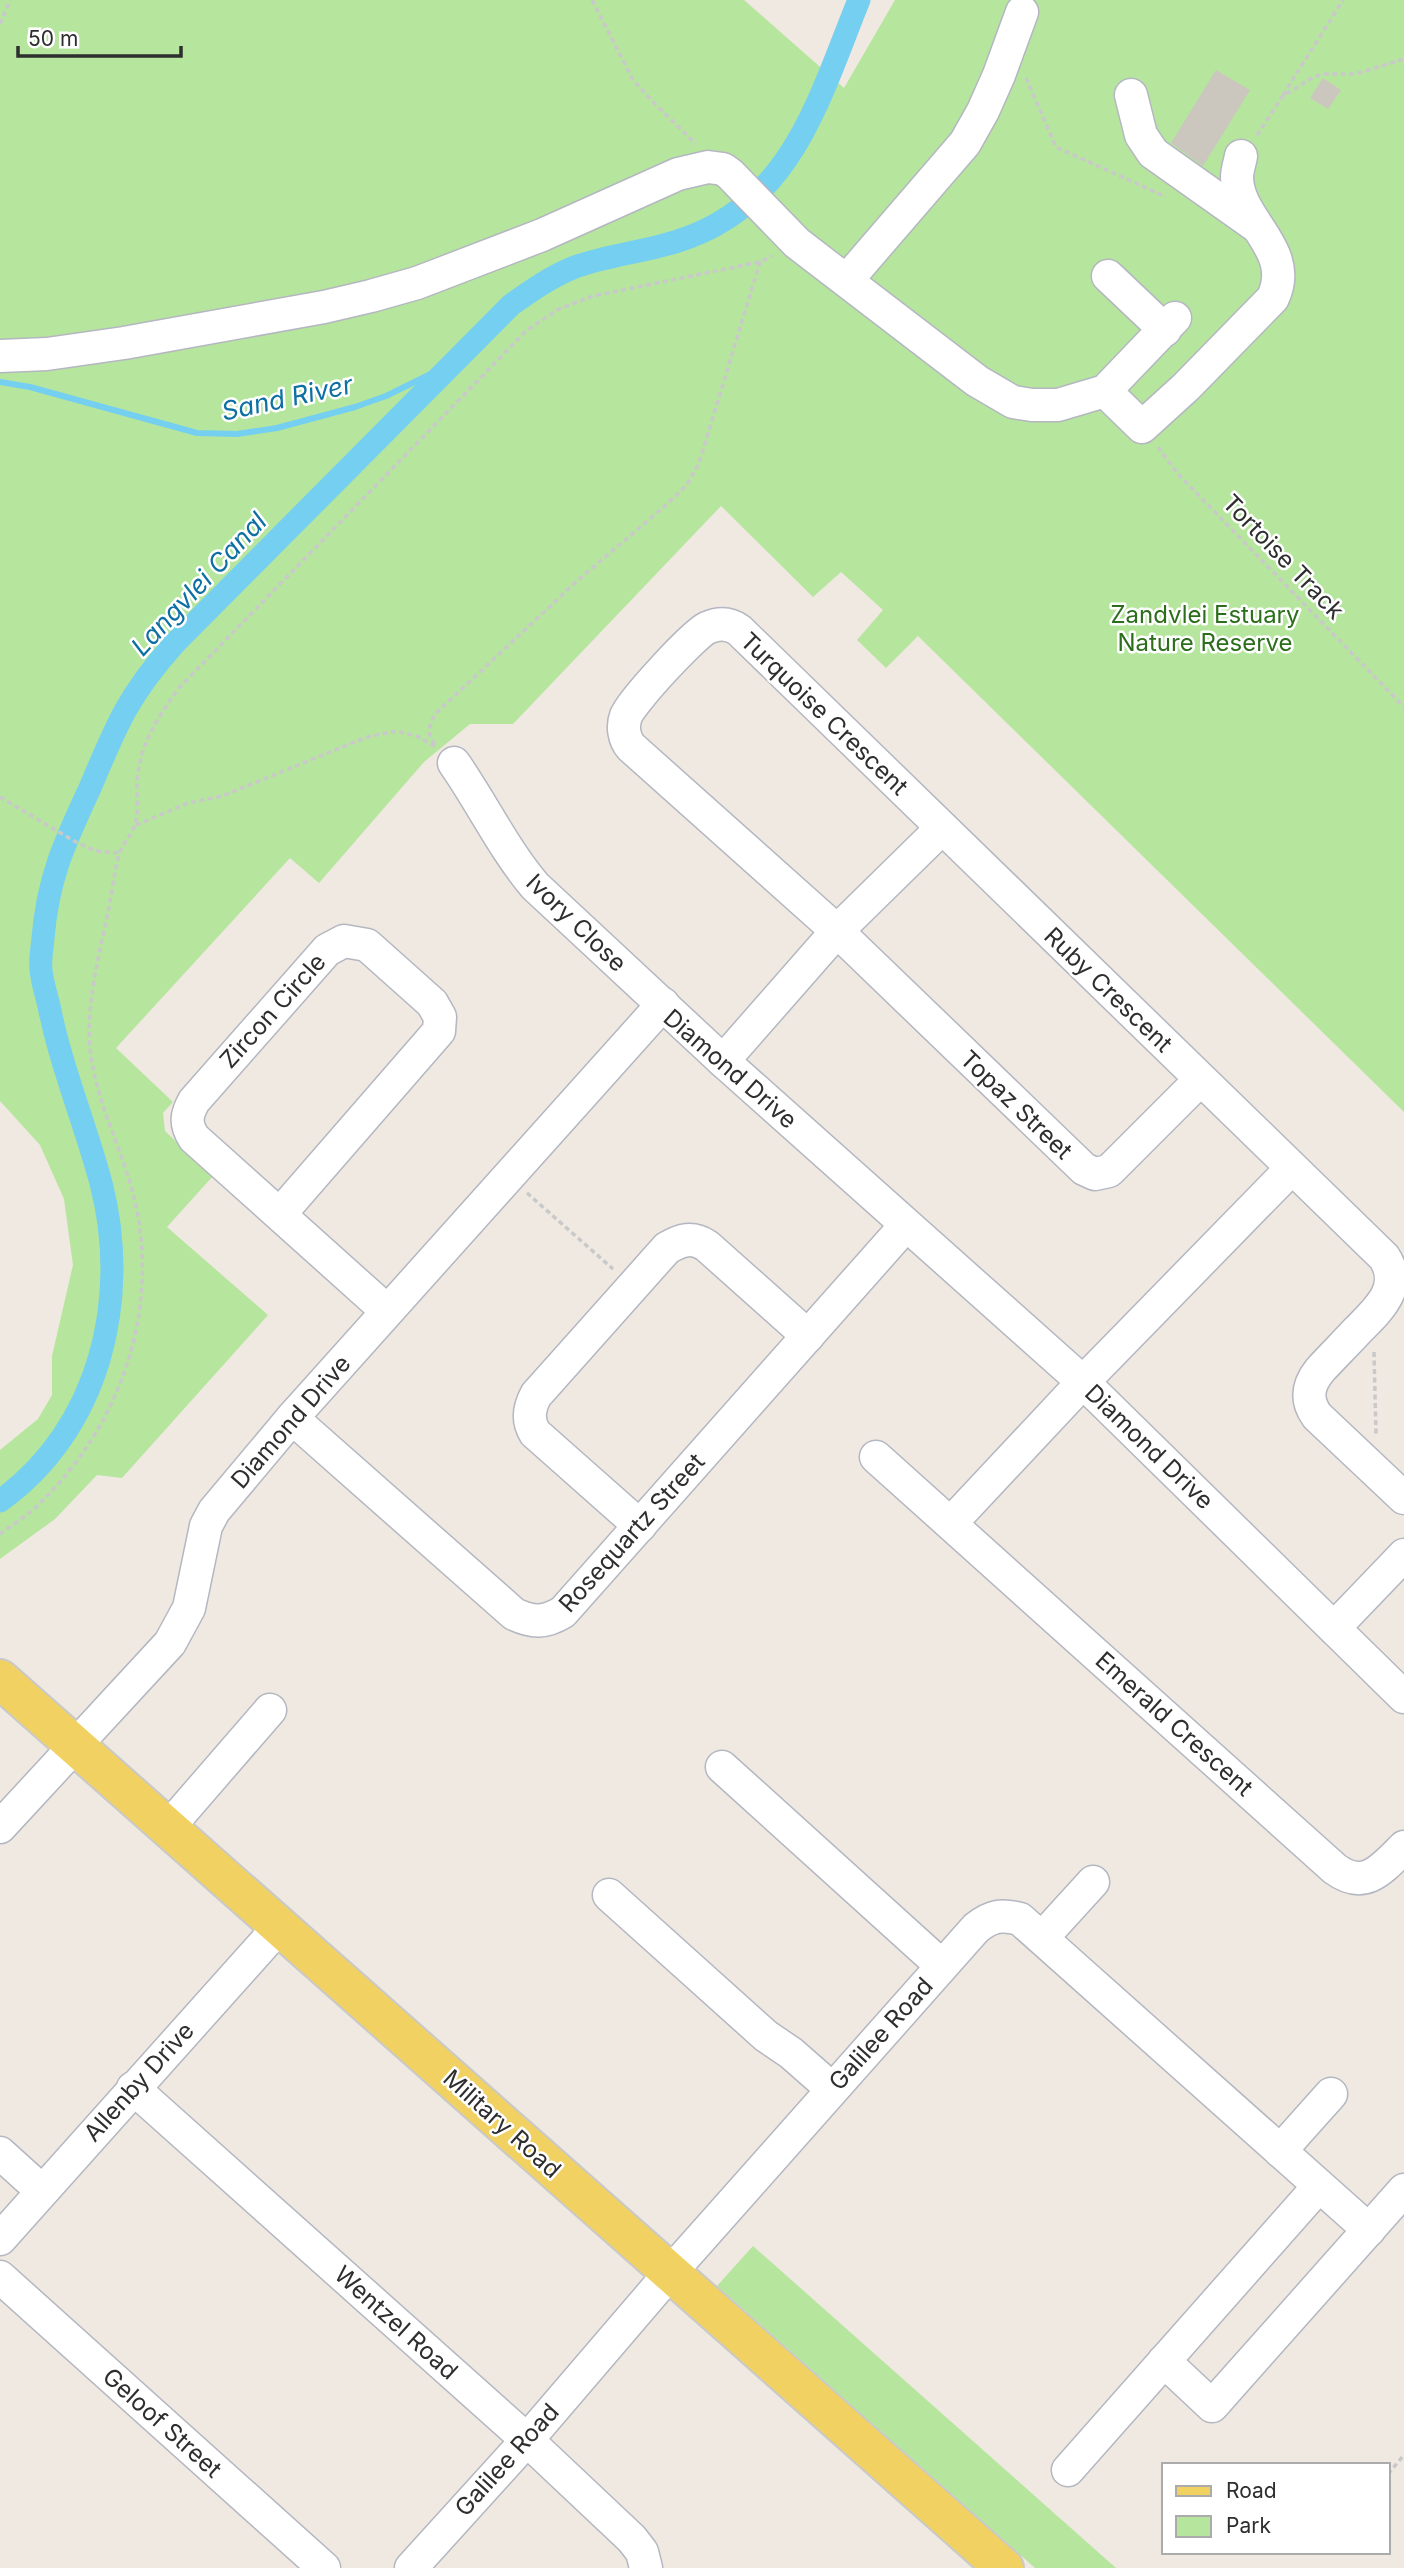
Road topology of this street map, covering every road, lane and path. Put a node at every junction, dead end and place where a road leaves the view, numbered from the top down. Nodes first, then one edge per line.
1 (10, 0) edge
2 (592, 0) edge
3 (1343, 0) edge
4 (1022, 12) dead end
5 (0, 24) edge
6 (1404, 59) edge
7 (999, 75) junction
8 (1131, 95) dead end
9 (1282, 97) junction
10 (1241, 156) joint
11 (732, 177) junction
12 (1202, 189) junction
13 (1260, 229) junction
14 (1108, 275) dead end
15 (847, 280) junction
16 (0, 356) edge
17 (1105, 391) junction
18 (1143, 427) junction
19 (1404, 707) edge
20 (454, 763) dead end
21 (0, 797) edge
22 (135, 825) junction
23 (942, 828) junction
24 (120, 853) junction
25 (837, 931) junction
26 (663, 1004) junction
27 (723, 1060) junction
28 (1200, 1080) junction
29 (1291, 1169) junction
30 (509, 1177) junction
31 (280, 1214) junction
32 (906, 1225) junction
33 (633, 1286) junction
34 (387, 1311) junction
35 (808, 1336) junction
36 (1373, 1347) dead end
37 (1083, 1382) junction
38 (292, 1418) junction
39 (876, 1457) dead end
40 (1363, 1459) junction
41 (1404, 1498) edge
42 (951, 1523) junction
43 (640, 1526) junction
44 (0, 1534) edge
45 (1404, 1555) edge
46 (1334, 1628) junction
47 (0, 1679) edge
48 (1404, 1697) edge
49 (270, 1710) dead end
50 (75, 1747) junction
51 (722, 1767) dead end
52 (0, 1827) edge
53 (167, 1829) junction
54 (1404, 1847) edge
55 (1093, 1882) dead end
56 (609, 1895) dead end
57 (279, 1927) junction
58 (1042, 1938) junction
59 (942, 1966) junction
60 (133, 2088) junction
61 (832, 2089) junction
62 (1331, 2094) dead end
63 (1280, 2151) junction
64 (0, 2153) edge
65 (1320, 2186) junction
66 (1404, 2190) edge
67 (42, 2191) junction
68 (1369, 2230) junction
69 (0, 2239) edge
70 (670, 2273) junction
71 (0, 2277) edge
72 (1164, 2361) junction
73 (527, 2440) junction
74 (1404, 2455) edge
75 (1068, 2470) dead end
76 (1390, 2472) edge
77 (990, 2563) edge
78 (324, 2568) edge
79 (411, 2568) edge
80 (646, 2568) edge

1 - 5 path
2 - 11 path
3 - 9 path
4 - 7 street
6 - 9 path
7 - 12 path
7 - 15 street
8 - 12 street
9 - 10 path
10 - 13 street
11 - 15 street
11 - 16 street
12 - 13 street
13 - 18 street
14 - 17 street
15 - 17 street
17 - 18 street
18 - 19 path, Tortoise Track
20 - 26 street, Ivory Close
21 - 24 path
22 - 22 path
22 - 24 path
23 - 25 street
23 - 25 street, Turquoise Crescent
23 - 28 street, Ruby Crescent
24 - 44 path
25 - 27 street
25 - 28 street, Topaz Street
26 - 27 street, Diamond Drive
26 - 30 street, Diamond Drive
27 - 32 street, Diamond Drive
28 - 29 street, Ruby Crescent
29 - 37 street
29 - 40 street, Ruby Crescent
30 - 33 path
30 - 34 street, Diamond Drive
31 - 31 street, Zircon Circle
31 - 34 street, Zircon Circle
32 - 35 street, Rosequartz Street
32 - 37 street, Diamond Drive
33 - 35 street
33 - 43 street
34 - 38 street, Diamond Drive
35 - 43 street, Rosequartz Street
36 - 40 path
37 - 42 street
37 - 46 street, Diamond Drive
38 - 43 street, Rosequartz Street
38 - 50 street, Diamond Drive
39 - 42 street, Emerald Crescent
40 - 41 street
42 - 54 street, Emerald Crescent
45 - 46 street
46 - 48 street, Diamond Drive
47 - 50 main road, Military Road
49 - 53 street
50 - 52 street, Diamond Drive
50 - 53 main road, Military Road
51 - 59 street
53 - 57 main road, Military Road
55 - 58 street
56 - 61 street
57 - 60 street, Allenby Drive
57 - 70 main road, Military Road
58 - 59 street, Galilee Road
58 - 63 street, Galilee Road
59 - 61 street, Galilee Road
60 - 67 street, Allenby Drive
60 - 73 street, Wentzel Road
61 - 70 street, Galilee Road
62 - 63 street
63 - 65 street, Galilee Road
64 - 67 street
65 - 68 street, Galilee Road
65 - 72 street
66 - 68 street
67 - 69 street, Allenby Drive
68 - 72 street
70 - 73 street, Galilee Road
70 - 77 main road, Military Road
71 - 78 street, Geloof Street
72 - 75 street
73 - 79 street, Galilee Road
73 - 80 street, Wentzel Road
74 - 76 path

